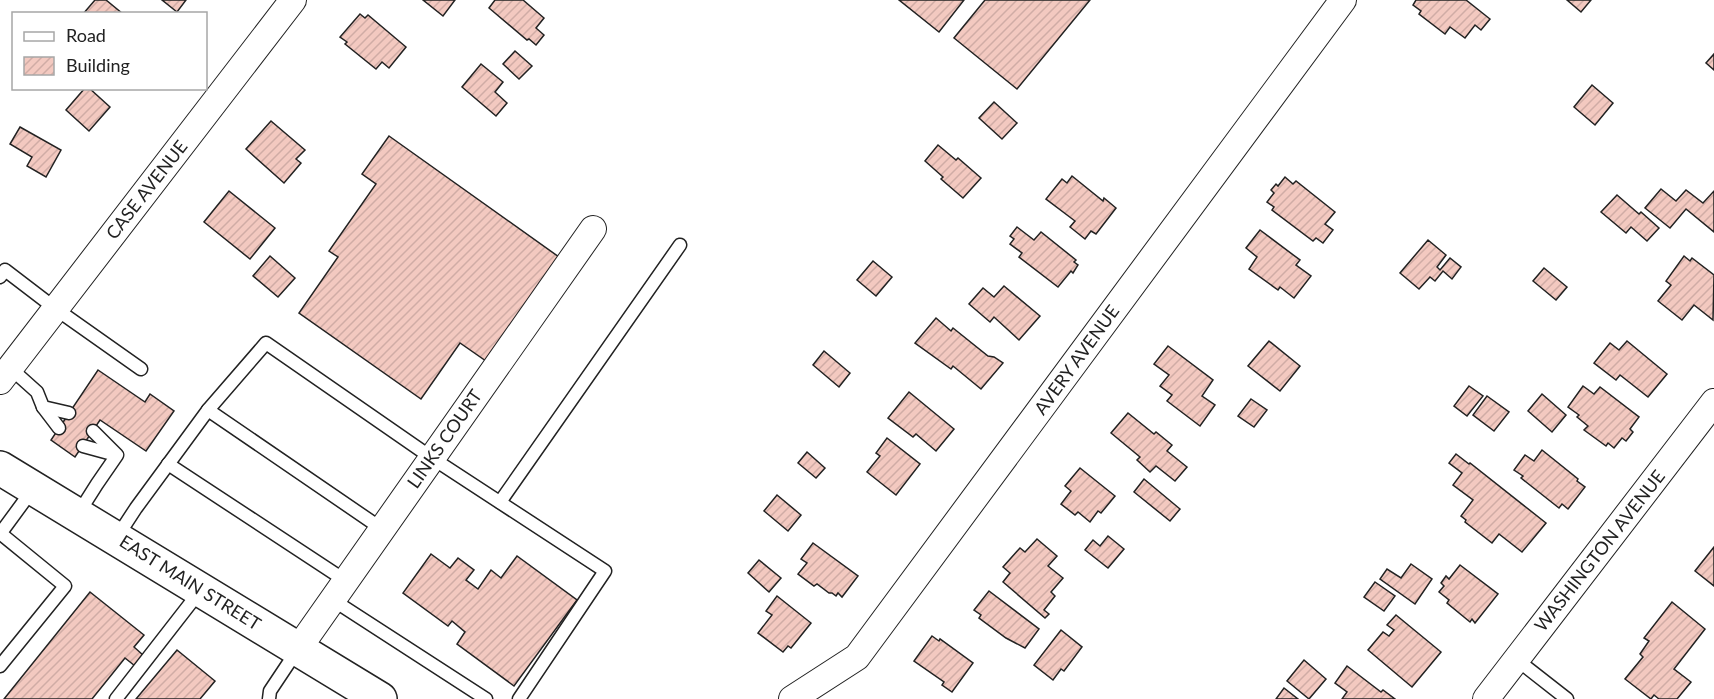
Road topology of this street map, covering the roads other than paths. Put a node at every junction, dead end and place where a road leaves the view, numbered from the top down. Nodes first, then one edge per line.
1 (293, 0) edge
2 (1343, 0) edge
3 (593, 229) dead end
4 (680, 245) dead end
5 (2, 271) edge
6 (56, 309) junction
7 (141, 369) dead end
8 (3, 370) edge
9 (1714, 402) edge
10 (43, 406) junction
11 (208, 410) junction
12 (69, 413) dead end
13 (58, 428) dead end
14 (93, 431) dead end
15 (83, 446) dead end
16 (117, 455) junction
17 (432, 458) junction
18 (168, 464) junction
19 (0, 468) edge
20 (34, 488) junction
21 (500, 502) junction
22 (78, 515) junction
23 (382, 530) junction
24 (0, 533) edge
25 (116, 538) junction
26 (201, 590) junction
27 (339, 591) junction
28 (298, 649) junction
29 (1516, 659) junction
30 (0, 666) edge
31 (365, 695) edge
32 (795, 698) edge
33 (116, 699) edge
34 (268, 699) edge
35 (486, 699) edge
36 (519, 699) edge
37 (1486, 699) edge
38 (1567, 699) edge

1 - 6 street, CASE AVENUE
2 - 32 street, AVERY AVENUE
3 - 17 street, LINKS COURT
4 - 21 lane
5 - 6 lane
6 - 7 lane
6 - 8 street, CASE AVENUE
8 - 10 lane
9 - 29 street, WASHINGTON AVENUE
10 - 12 lane
10 - 13 lane
11 - 17 lane
11 - 18 lane
11 - 23 lane
14 - 16 lane
15 - 16 lane
16 - 22 lane
17 - 21 lane
17 - 23 street, LINKS COURT
18 - 25 lane
18 - 27 lane
19 - 20 main road, EAST MAIN STREET
20 - 22 main road, EAST MAIN STREET
20 - 24 lane
21 - 36 lane
22 - 25 main road, EAST MAIN STREET
23 - 27 street, LINKS COURT
24 - 30 lane
25 - 26 main road, EAST MAIN STREET
26 - 28 main road, EAST MAIN STREET
26 - 33 lane
27 - 28 street, LINKS COURT
27 - 35 lane
28 - 31 main road, EAST MAIN STREET
28 - 34 lane
29 - 37 street, WASHINGTON AVENUE
29 - 38 lane

